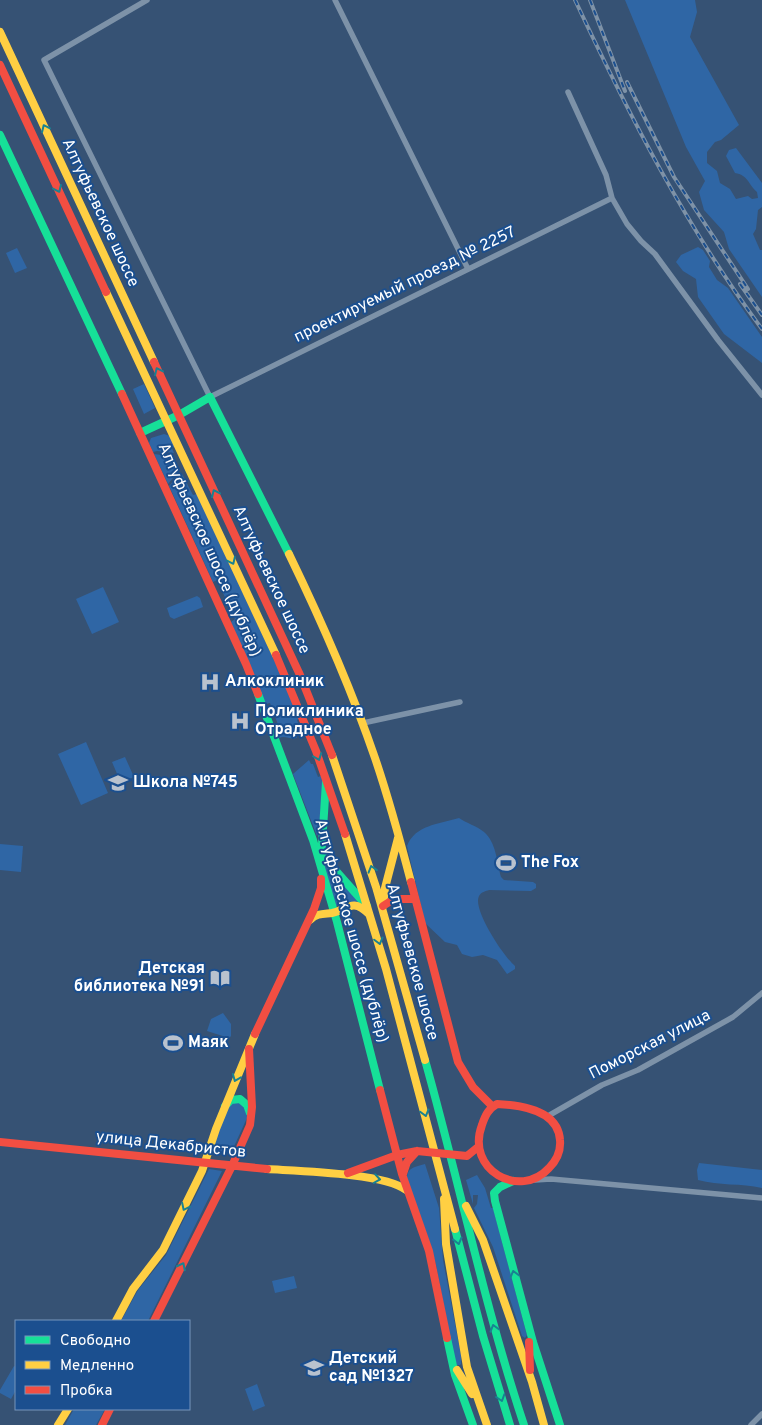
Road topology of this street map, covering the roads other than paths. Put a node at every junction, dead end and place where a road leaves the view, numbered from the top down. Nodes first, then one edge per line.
1 (147, 0) edge
2 (335, 0) edge
3 (0, 32) edge
4 (0, 66) edge
5 (568, 92) dead end
6 (0, 135) edge
7 (612, 198) junction
8 (468, 269) junction
9 (762, 395) edge
10 (210, 397) junction
11 (179, 415) junction
12 (167, 421) junction
13 (140, 433) junction
14 (460, 702) dead end
15 (363, 723) junction
16 (326, 778) junction
17 (399, 835) junction
18 (315, 845) junction
19 (321, 856) junction
20 (322, 872) junction
21 (416, 899) junction
22 (383, 906) junction
23 (334, 913) junction
24 (372, 916) junction
25 (307, 924) junction
26 (762, 993) edge
27 (249, 1047) junction
28 (492, 1106) junction
29 (224, 1108) junction
30 (548, 1116) junction
31 (251, 1118) junction
32 (0, 1142) edge
33 (478, 1147) junction
34 (417, 1151) junction
35 (397, 1155) junction
36 (204, 1162) junction
37 (232, 1166) junction
38 (339, 1174) junction
39 (402, 1174) junction
40 (543, 1174) junction
41 (551, 1178) junction
42 (531, 1180) junction
43 (513, 1181) junction
44 (444, 1187) junction
45 (458, 1188) junction
46 (410, 1196) junction
47 (762, 1198) edge
48 (117, 1320) edge
49 (155, 1320) edge
50 (527, 1321) junction
51 (515, 1333) junction
52 (450, 1354) junction
53 (530, 1357) junction
54 (466, 1359) junction
55 (532, 1382) junction
56 (545, 1383) junction
57 (466, 1385) junction
58 (480, 1408) junction
59 (67, 1410) edge
60 (110, 1410) edge
61 (468, 1411) junction
62 (762, 1414) edge
63 (58, 1425) edge
64 (102, 1425) edge
65 (473, 1425) edge
66 (487, 1425) edge
67 (510, 1425) edge
68 (524, 1425) edge
69 (544, 1425) edge
70 (560, 1425) edge
71 (752, 1425) edge

1 - 10 street
2 - 8 street
11 -> 3 main road, Алтуфьевское шоссе
4 -> 12 main road, Алтуфьевское шоссе
5 - 7 street
6 - 13 main road, Алтуфьевское шоссе (дублёр)
7 - 8 street, проектируемый проезд № 2257
7 - 9 street
8 - 10 street, проектируемый проезд № 2257
10 - 11 main road
10 - 15 main road
11 - 12 main road
22 -> 11 main road, Алтуфьевское шоссе
12 - 13 main road
12 -> 16 main road, Алтуфьевское шоссе
13 - 18 main road, Алтуфьевское шоссе (дублёр)
14 - 15 street
15 - 17 main road
16 - 19 main road
16 - 24 main road, Алтуфьевское шоссе
17 - 21 main road
17 - 22 main road
18 - 19 main road
18 - 20 main road, Алтуфьевское шоссе (дублёр)
19 - 20 main road
19 - 24 main road
20 - 23 main road, Алтуфьевское шоссе (дублёр)
20 - 25 main road
21 - 22 main road
21 - 28 main road
22 - 45 main road, Алтуфьевское шоссе
23 - 24 main road
23 - 25 main road
23 - 35 main road, Алтуфьевское шоссе (дублёр)
24 -> 44 main road, Алтуфьевское шоссе
25 - 27 main road
26 - 30 street, Поморская улица
27 -> 29 main road
27 - 31 main road
28 - 30 main road
28 - 33 main road
29 - 31 main road
29 - 36 main road
30 - 40 main road
31 - 37 main road
32 - 36 main road, улица Декабристов
33 - 34 main road, улица Декабристов
33 - 43 main road
34 - 35 main road, улица Декабристов
34 - 39 main road
35 - 38 main road, улица Декабристов
35 - 39 main road, Алтуфьевское шоссе (дублёр)
36 - 37 main road, улица Декабристов
36 -> 48 main road
37 - 38 main road, улица Декабристов
49 -> 37 main road
38 -> 46 main road, улица Декабристов
39 - 46 main road, Алтуфьевское шоссе (дублёр)
40 - 41 street
40 - 42 main road
41 - 42 street
41 - 47 street
42 - 43 main road
50 -> 43 main road
44 - 54 main road
44 -> 67 main road, Алтуфьевское шоссе
45 - 51 main road
68 -> 45 main road, Алтуфьевское шоссе
46 - 52 main road, Алтуфьевское шоссе (дублёр)
50 - 53 main road
50 - 56 main road
51 - 53 main road
51 - 55 main road
52 - 57 main road
52 - 61 main road, Алтуфьевское шоссе (дублёр)
53 - 55 main road
53 - 56 main road
54 - 57 main road
54 - 58 main road
55 - 69 main road
56 - 70 main road
57 - 58 main road
57 - 61 main road
58 - 66 main road
59 - 63 main road
60 - 64 main road
61 - 65 main road, Алтуфьевское шоссе (дублёр)
62 - 71 street

